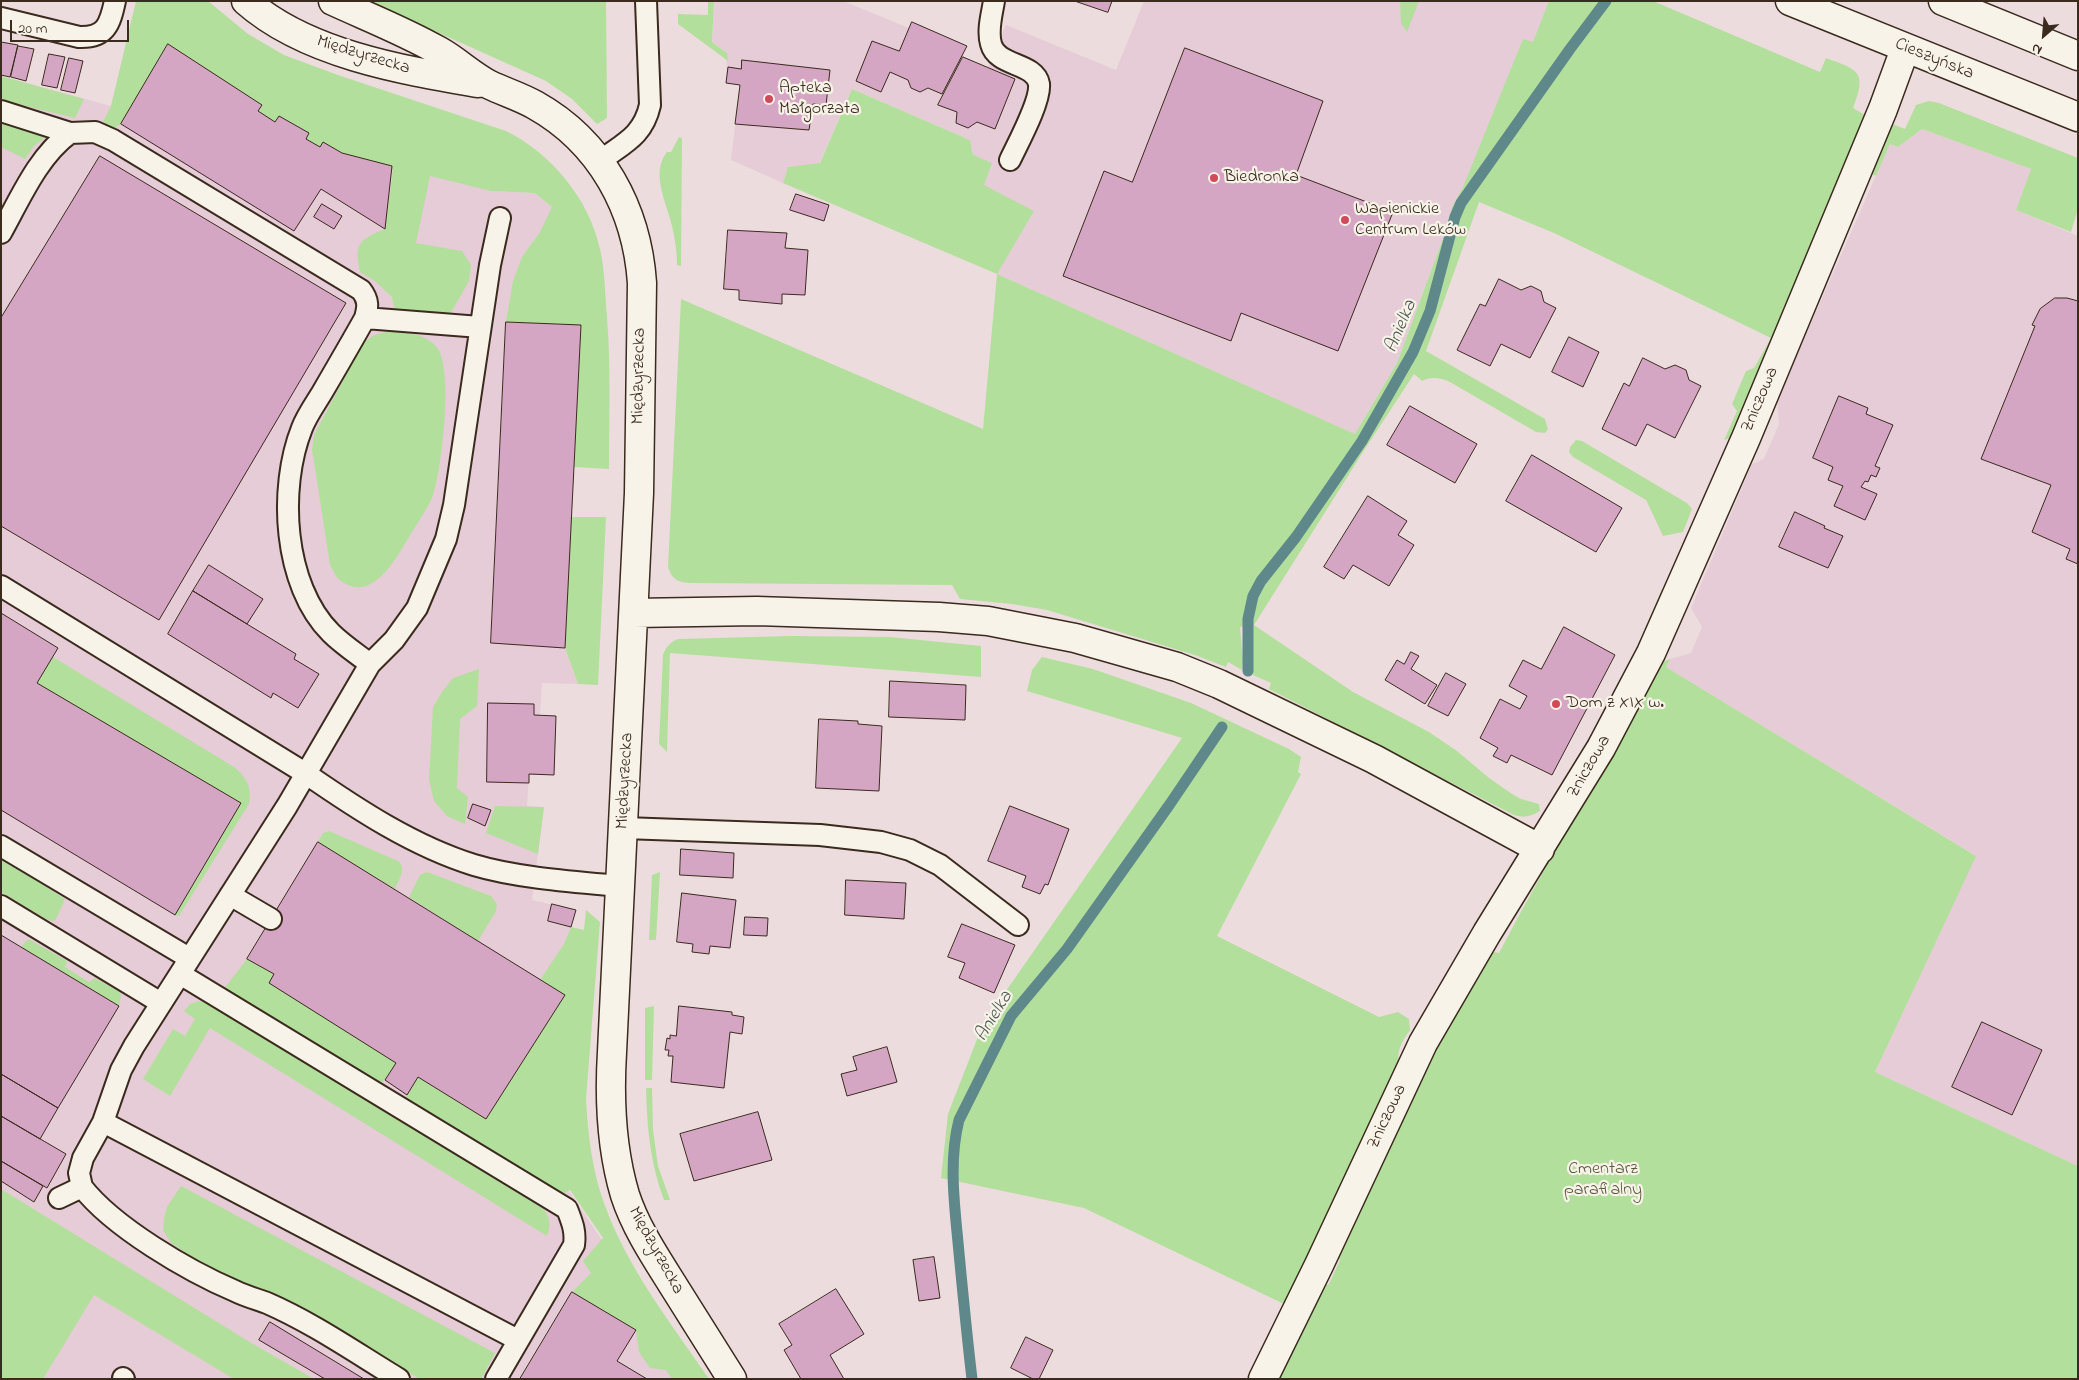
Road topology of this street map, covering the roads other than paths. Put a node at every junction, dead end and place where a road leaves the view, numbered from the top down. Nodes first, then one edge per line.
1 (115, 1) edge
2 (246, 1) edge
3 (333, 1) edge
4 (646, 1) edge
5 (994, 1) edge
6 (1790, 1) edge
7 (1943, 1) edge
8 (1, 18) edge
9 (1905, 49) junction
10 (2078, 56) edge
11 (490, 84) junction
12 (1, 111) edge
13 (2078, 117) edge
14 (70, 133) junction
15 (1010, 160) dead end
16 (600, 161) junction
17 (500, 218) dead end
18 (1, 233) edge
19 (365, 318) junction
20 (480, 327) junction
21 (1, 586) edge
22 (634, 613) junction
23 (370, 664) junction
24 (305, 773) junction
25 (624, 828) junction
26 (1, 846) edge
27 (1540, 849) junction
28 (621, 886) junction
29 (230, 895) junction
30 (1, 906) edge
31 (270, 919) dead end
32 (1018, 925) dead end
33 (184, 966) junction
34 (161, 1002) junction
35 (103, 1122) junction
36 (82, 1188) junction
37 (59, 1198) dead end
38 (518, 1340) junction
39 (399, 1379) edge
40 (496, 1379) edge
41 (732, 1379) edge
42 (1263, 1379) edge

1 - 8 lane
2 - 11 street, Międzyrzecka
3 - 11 street, Międzyrzecka
4 - 16 lane
5 - 15 lane
6 - 9 street, Cieszyńska
7 - 10 street
9 - 13 street, Cieszyńska
9 - 27 street, Zniczowa
11 - 16 street, Międzyrzecka
12 - 14 lane
14 - 18 lane
14 - 19 lane
16 - 22 street, Międzyrzecka
17 - 20 lane
19 - 20 lane
19 - 23 lane
20 - 23 lane
21 - 24 lane
22 - 25 street, Międzyrzecka
22 - 27 street
23 - 24 lane
24 - 28 lane
24 - 29 lane
25 - 28 street, Międzyrzecka
25 - 32 lane
26 - 33 lane
27 - 42 street, Zniczowa
28 - 41 street, Międzyrzecka
29 - 31 lane
29 - 33 lane
30 - 34 lane
33 - 34 lane
33 - 38 lane
34 - 35 lane
35 - 36 lane
35 - 38 lane
36 - 37 lane
36 - 39 lane
38 - 40 lane

